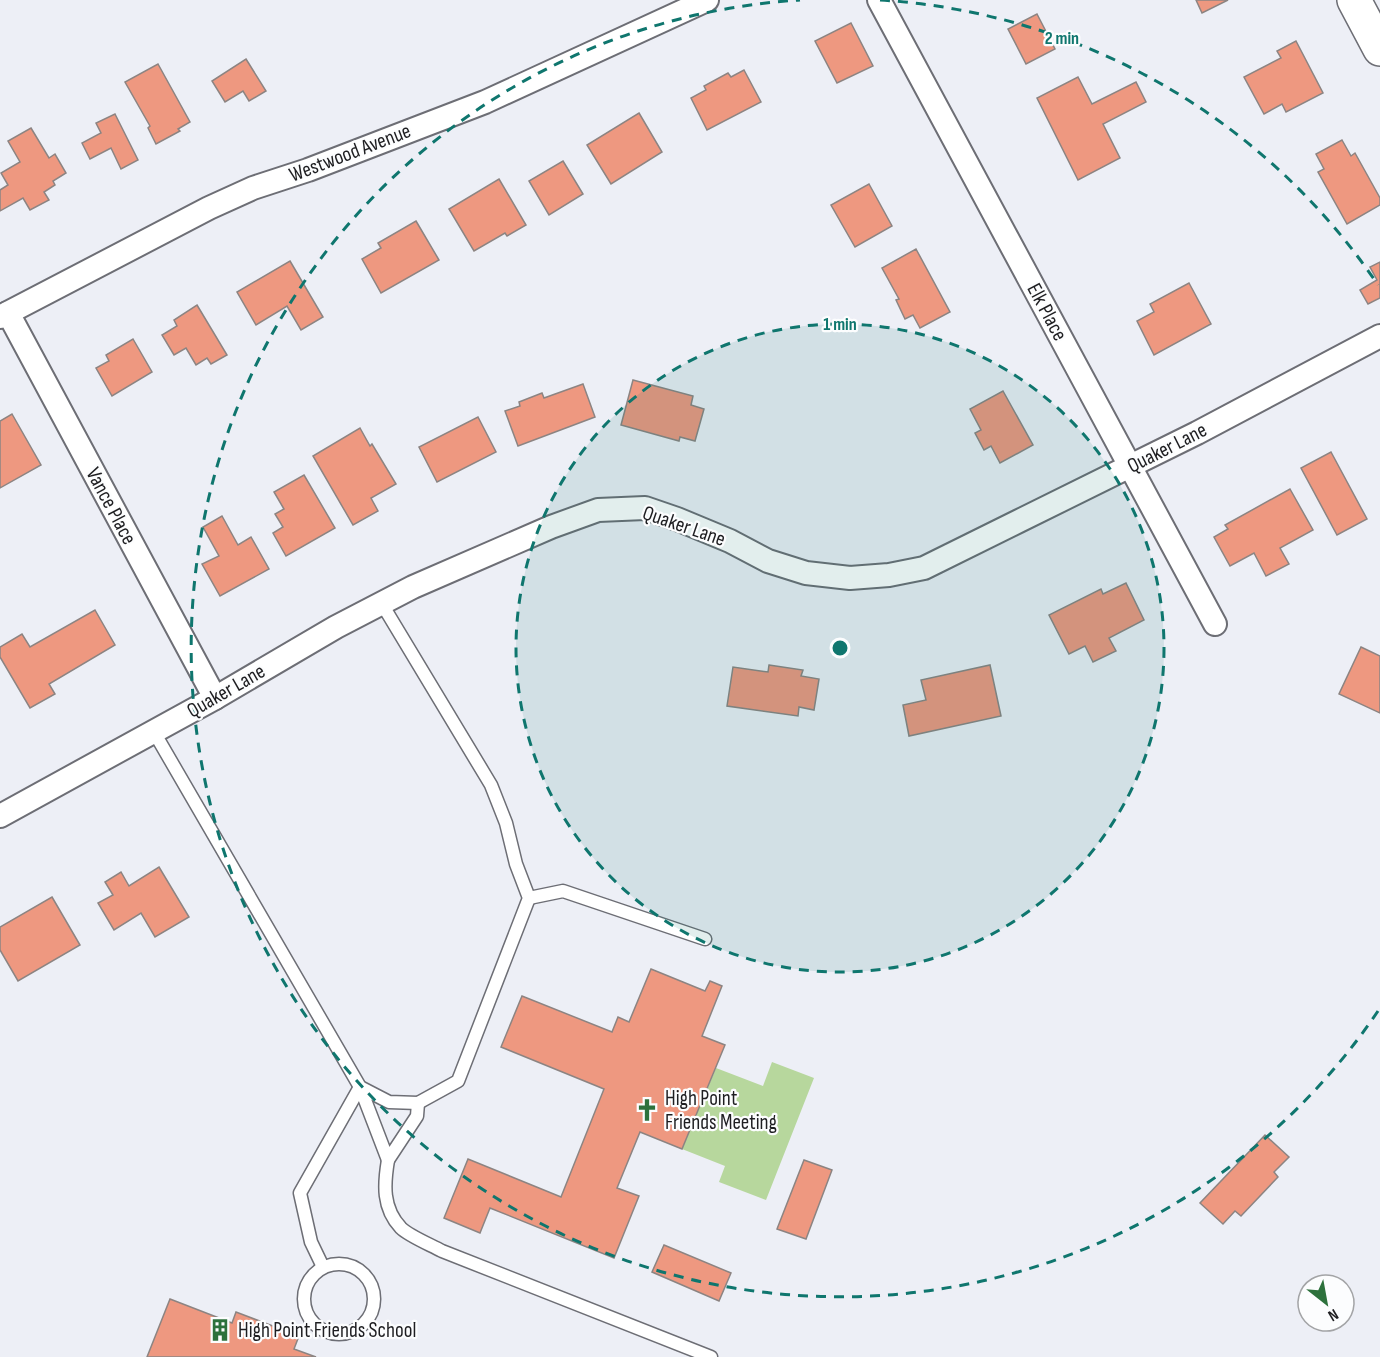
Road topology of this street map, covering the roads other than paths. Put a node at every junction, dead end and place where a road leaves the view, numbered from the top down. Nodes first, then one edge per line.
1 (707, 0) edge
2 (879, 0) edge
3 (1354, 0) edge
4 (680, 6) edge
5 (1380, 49) edge
6 (4, 315) edge
7 (1380, 336) edge
8 (1131, 466) junction
9 (382, 604) junction
10 (1215, 624) dead end
11 (214, 698) junction
12 (154, 732) junction
13 (0, 816) edge
14 (529, 898) junction
15 (705, 939) dead end
16 (360, 1087) junction
17 (418, 1103) junction
18 (388, 1160) junction
19 (323, 1267) junction
20 (711, 1357) edge

1 - 4 street, Westwood Avenue
2 - 8 street, Elk Place
3 - 5 street
4 - 6 street, Westwood Avenue
6 - 11 street, Vance Place
7 - 8 street, Quaker Lane
8 - 9 street, Quaker Lane
8 - 10 street, Elk Place
9 - 11 street, Quaker Lane
9 - 14 lane
11 - 12 street, Quaker Lane
12 - 13 street, Quaker Lane
12 - 16 lane
14 - 15 lane
14 - 17 lane
16 - 17 lane
16 - 18 lane
16 - 19 lane
17 - 18 lane
18 - 20 lane
19 - 19 lane

